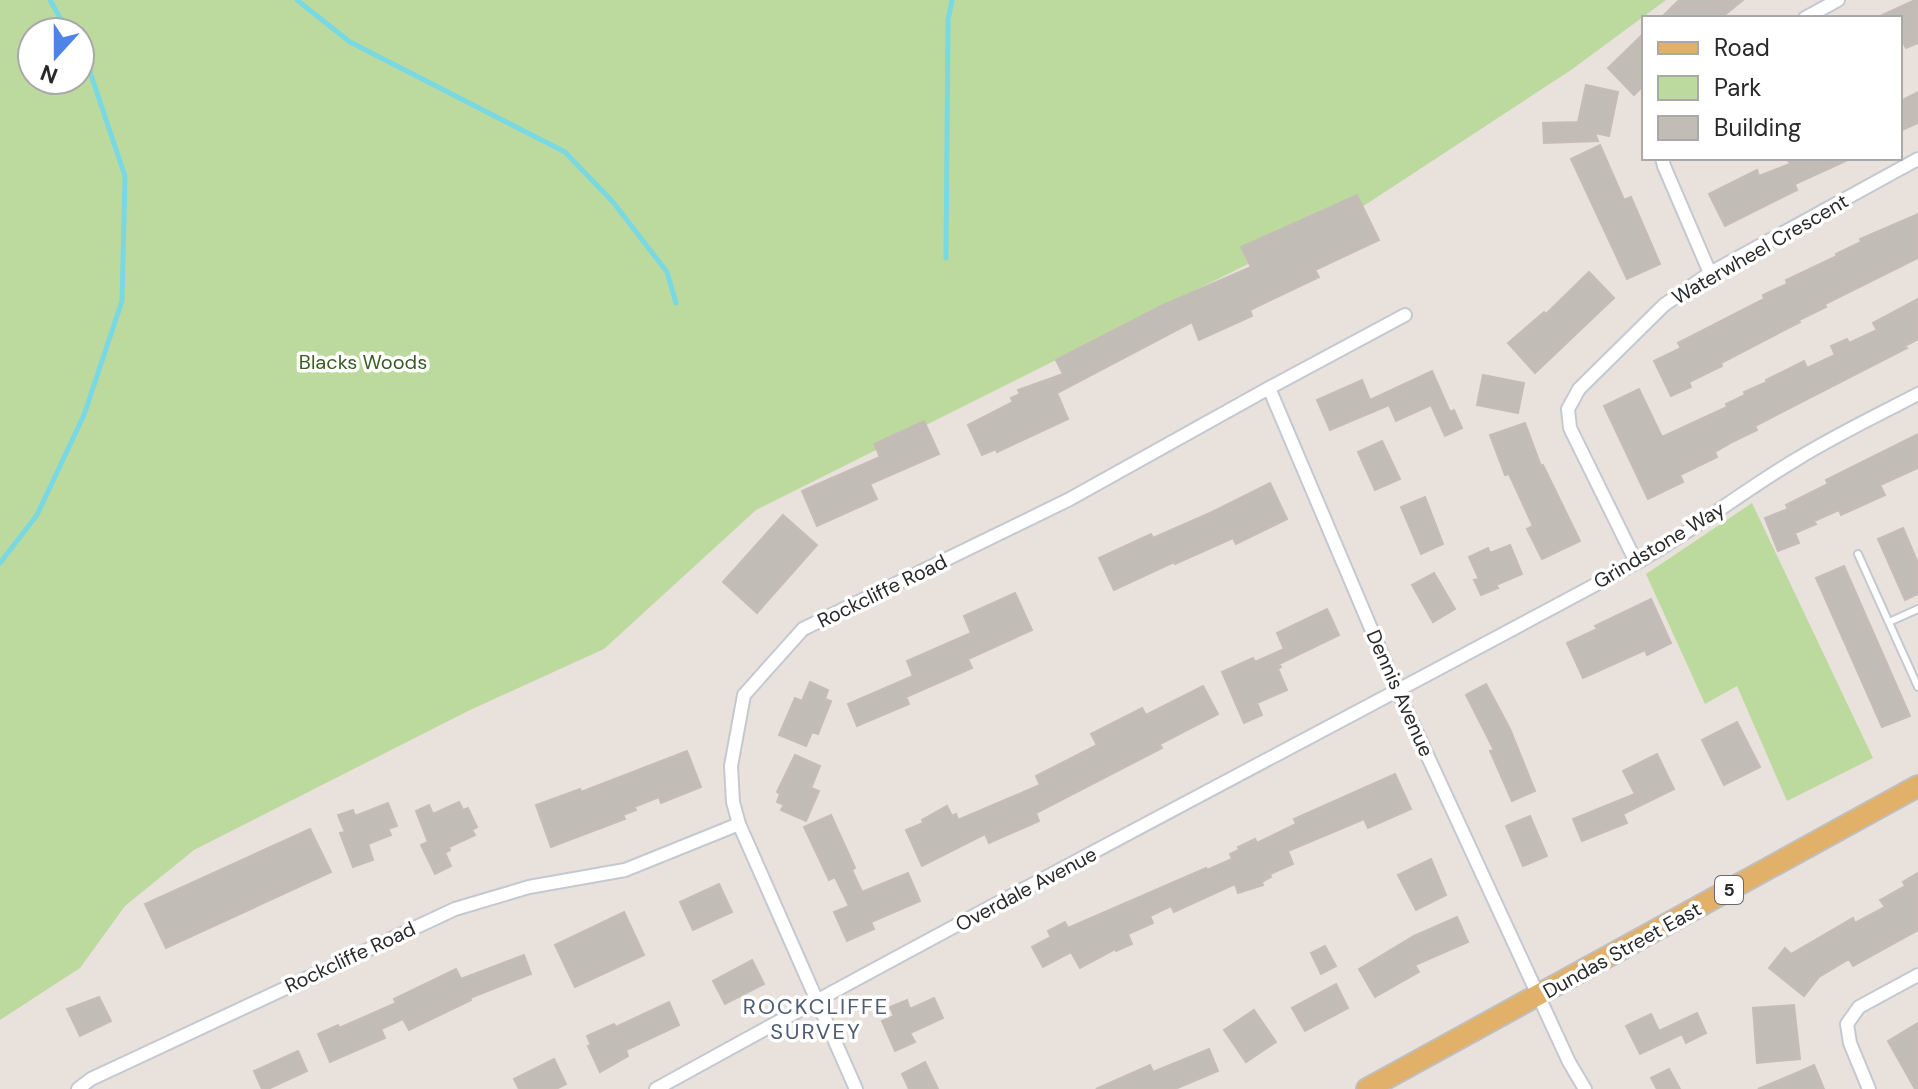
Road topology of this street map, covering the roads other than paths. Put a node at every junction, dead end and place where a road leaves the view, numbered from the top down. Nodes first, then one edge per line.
1 (1838, 0) edge
2 (1809, 16) edge
3 (1918, 159) edge
4 (1663, 160) edge
5 (1710, 273) junction
6 (1405, 315) dead end
7 (1269, 388) junction
8 (1918, 394) edge
9 (1858, 554) dead end
10 (1636, 562) junction
11 (1918, 609) edge
12 (1889, 622) junction
13 (1918, 687) edge
14 (1398, 692) junction
15 (1918, 786) edge
16 (739, 824) junction
17 (1918, 975) edge
18 (1540, 995) junction
19 (816, 1001) junction
20 (78, 1089) edge
21 (656, 1089) edge
22 (856, 1089) edge
23 (1367, 1089) edge
24 (1585, 1089) edge
25 (1869, 1089) edge

1 - 2 street
3 - 5 street, Waterwheel Crescent
4 - 5 street
5 - 10 street, Waterwheel Crescent
6 - 7 street, Rockcliffe Road
7 - 14 street, Dennis Avenue
7 - 16 street, Rockcliffe Road
8 - 10 street, Grindstone Way
9 - 12 lane
10 - 14 street, Grindstone Way
11 - 12 lane
12 - 13 lane
14 - 18 street, Dennis Avenue
14 - 19 street, Overdale Avenue
15 - 18 main road, Dundas Street East / 5
16 - 19 street
16 - 20 street, Rockcliffe Road
17 - 25 street
18 - 23 main road, Dundas Street East / 5
18 - 24 street, Dennis Avenue
19 - 21 street, Overdale Avenue
19 - 22 street

